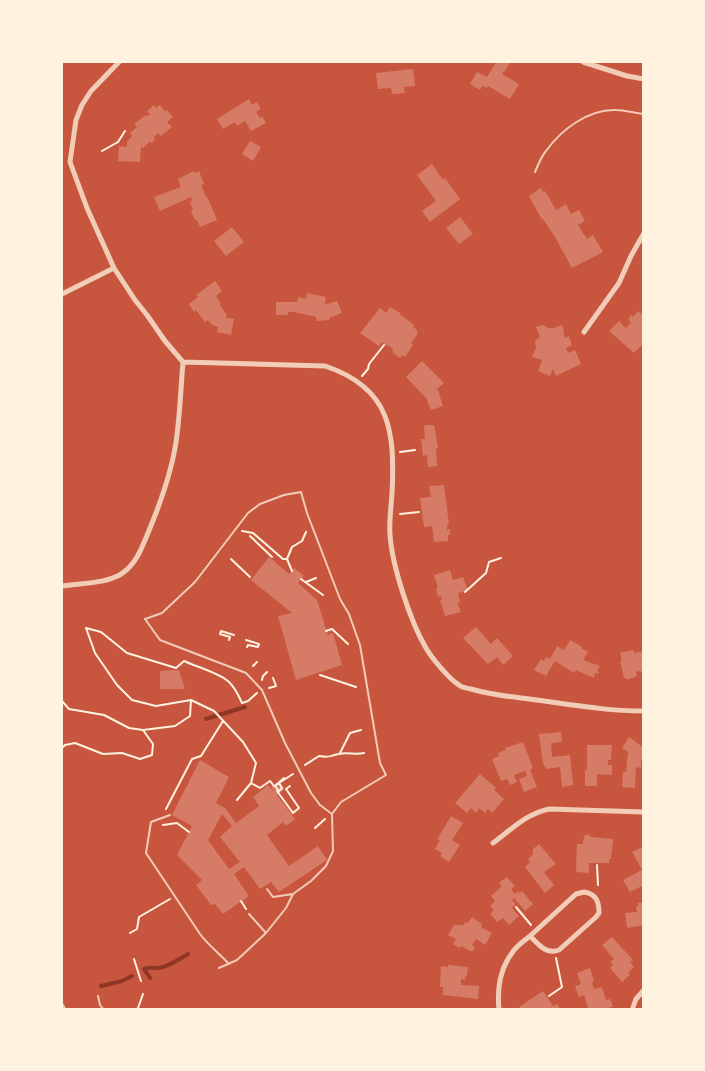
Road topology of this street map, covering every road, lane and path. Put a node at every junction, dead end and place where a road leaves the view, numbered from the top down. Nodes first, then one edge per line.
1 (119, 62) edge
2 (583, 62) edge
3 (644, 79) edge
4 (644, 114) edge
5 (124, 131) dead end
6 (102, 151) dead end
7 (70, 162) junction
8 (62, 164) edge
9 (535, 172) dead end
10 (644, 233) edge
11 (114, 268) junction
12 (62, 294) edge
13 (584, 332) dead end
14 (384, 345) dead end
15 (183, 362) junction
16 (357, 380) junction
17 (415, 450) dead end
18 (391, 454) junction
19 (419, 512) dead end
20 (391, 513) junction
21 (302, 541) dead end
22 (272, 556) dead end
23 (501, 558) dead end
24 (231, 559) dead end
25 (287, 559) junction
26 (292, 571) dead end
27 (250, 577) dead end
28 (316, 578) dead end
29 (301, 579) dead end
30 (306, 582) junction
31 (62, 586) edge
32 (465, 592) dead end
33 (323, 595) dead end
34 (326, 631) dead end
35 (234, 635) dead end
36 (229, 640) dead end
37 (246, 640) dead end
38 (348, 644) dead end
39 (247, 647) dead end
40 (257, 662) dead end
41 (253, 666) dead end
42 (267, 672) dead end
43 (320, 675) dead end
44 (263, 676) dead end
45 (273, 678) dead end
46 (276, 686) dead end
47 (356, 687) dead end
48 (262, 690) junction
49 (191, 700) junction
50 (62, 701) edge
51 (644, 711) edge
52 (223, 721) junction
53 (143, 730) junction
54 (362, 730) dead end
55 (62, 748) edge
56 (340, 753) junction
57 (364, 753) dead end
58 (312, 760) dead end
59 (284, 778) dead end
60 (251, 783) junction
61 (290, 786) dead end
62 (284, 789) junction
63 (279, 794) junction
64 (237, 800) dead end
65 (644, 812) edge
66 (332, 814) junction
67 (170, 816) dead end
68 (161, 818) junction
69 (315, 828) dead end
70 (189, 832) dead end
71 (493, 843) dead end
72 (597, 865) dead end
73 (598, 885) dead end
74 (267, 890) dead end
75 (293, 894) junction
76 (175, 896) junction
77 (516, 907) dead end
78 (249, 914) dead end
79 (536, 930) junction
80 (130, 933) dead end
81 (266, 933) junction
82 (530, 936) junction
83 (555, 952) junction
84 (134, 959) dead end
85 (229, 964) junction
86 (219, 968) dead end
87 (141, 981) dead end
88 (644, 990) edge
89 (143, 994) dead end
90 (98, 996) dead end
91 (549, 996) dead end
92 (104, 1010) edge
93 (136, 1010) edge
94 (499, 1010) edge
95 (632, 1010) edge

1 - 7 street
2 - 3 street
4 - 9 lane
5 - 6 path
7 - 8 street
7 - 11 street
10 - 13 street
11 - 12 street
11 - 15 street
14 - 16 path
15 - 16 street
15 - 31 street
16 - 18 street
17 - 18 path
18 - 20 street
19 - 20 path
20 - 51 street
21 - 25 path
22 - 25 path
23 - 32 path
24 - 27 path
25 - 26 path
28 - 30 path
29 - 30 path
30 - 33 path
34 - 38 path
35 - 36 path
37 - 39 path
40 - 41 path
42 - 44 path
43 - 47 path
45 - 46 path
48 - 49 path
48 - 66 lane
48 - 66 lane
49 - 52 path
49 - 53 path
50 - 53 path
52 - 60 path
52 - 68 path
53 - 55 path
54 - 56 path
56 - 57 path
56 - 58 path
59 - 62 path
60 - 63 path
60 - 64 path
61 - 62 path
62 - 63 path
62 - 63 path
65 - 71 street
66 - 69 path
66 - 75 lane
67 - 68 lane
68 - 70 path
68 - 76 lane
72 - 73 path
74 - 75 lane
75 - 81 lane
76 - 80 path
76 - 85 lane
77 - 79 path
78 - 81 lane
79 - 82 street
79 - 83 street
81 - 85 lane
82 - 83 street
82 - 94 street
83 - 91 path
84 - 87 path
85 - 86 lane
88 - 95 street
89 - 93 path
90 - 92 lane

